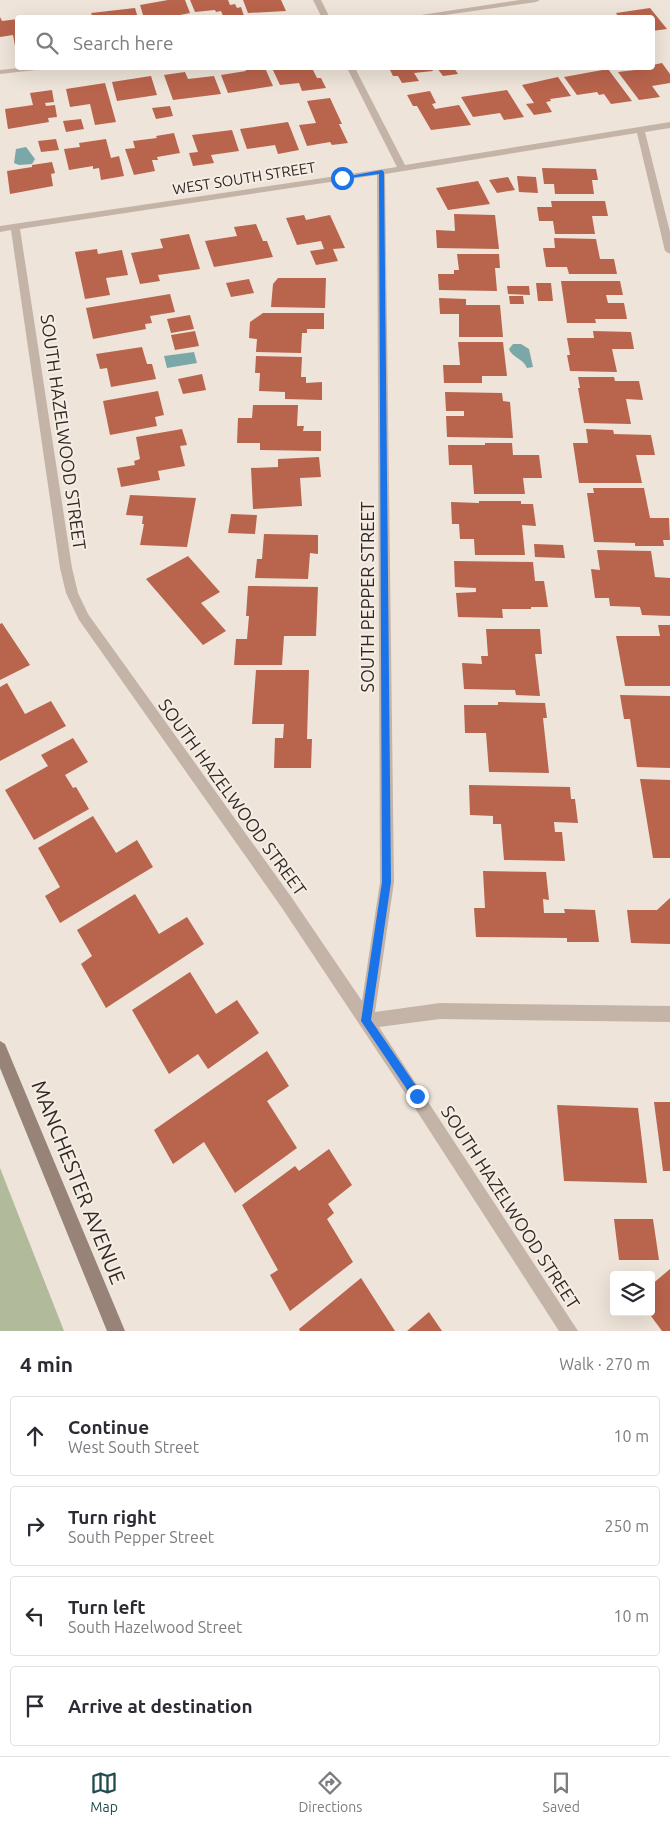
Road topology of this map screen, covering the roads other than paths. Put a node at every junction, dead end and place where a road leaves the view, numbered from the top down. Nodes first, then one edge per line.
1 (317, 0) edge
2 (536, 0) edge
3 (324, 15) edge
4 (426, 15) edge
5 (18, 70) edge
6 (352, 70) edge
7 (0, 72) edge
8 (670, 125) edge
9 (640, 130) junction
10 (402, 168) junction
11 (382, 172) junction
12 (15, 227) junction
13 (0, 229) edge
14 (670, 251) edge
15 (670, 1014) edge
16 (366, 1021) junction
17 (0, 1049) edge
18 (116, 1331) edge
19 (569, 1331) edge

1 - 3 street
2 - 4 street
5 - 7 street
6 - 10 street
8 - 9 street, WEST SOUTH STREET
9 - 10 street, WEST SOUTH STREET
9 - 14 street
10 - 11 street, WEST SOUTH STREET
11 - 12 street, WEST SOUTH STREET
11 - 16 street, SOUTH PEPPER STREET
12 - 13 street, WEST SOUTH STREET
12 - 16 street, SOUTH HAZELWOOD STREET
15 - 16 street
16 - 19 street, SOUTH HAZELWOOD STREET
17 - 18 street, MANCHESTER AVENUE

